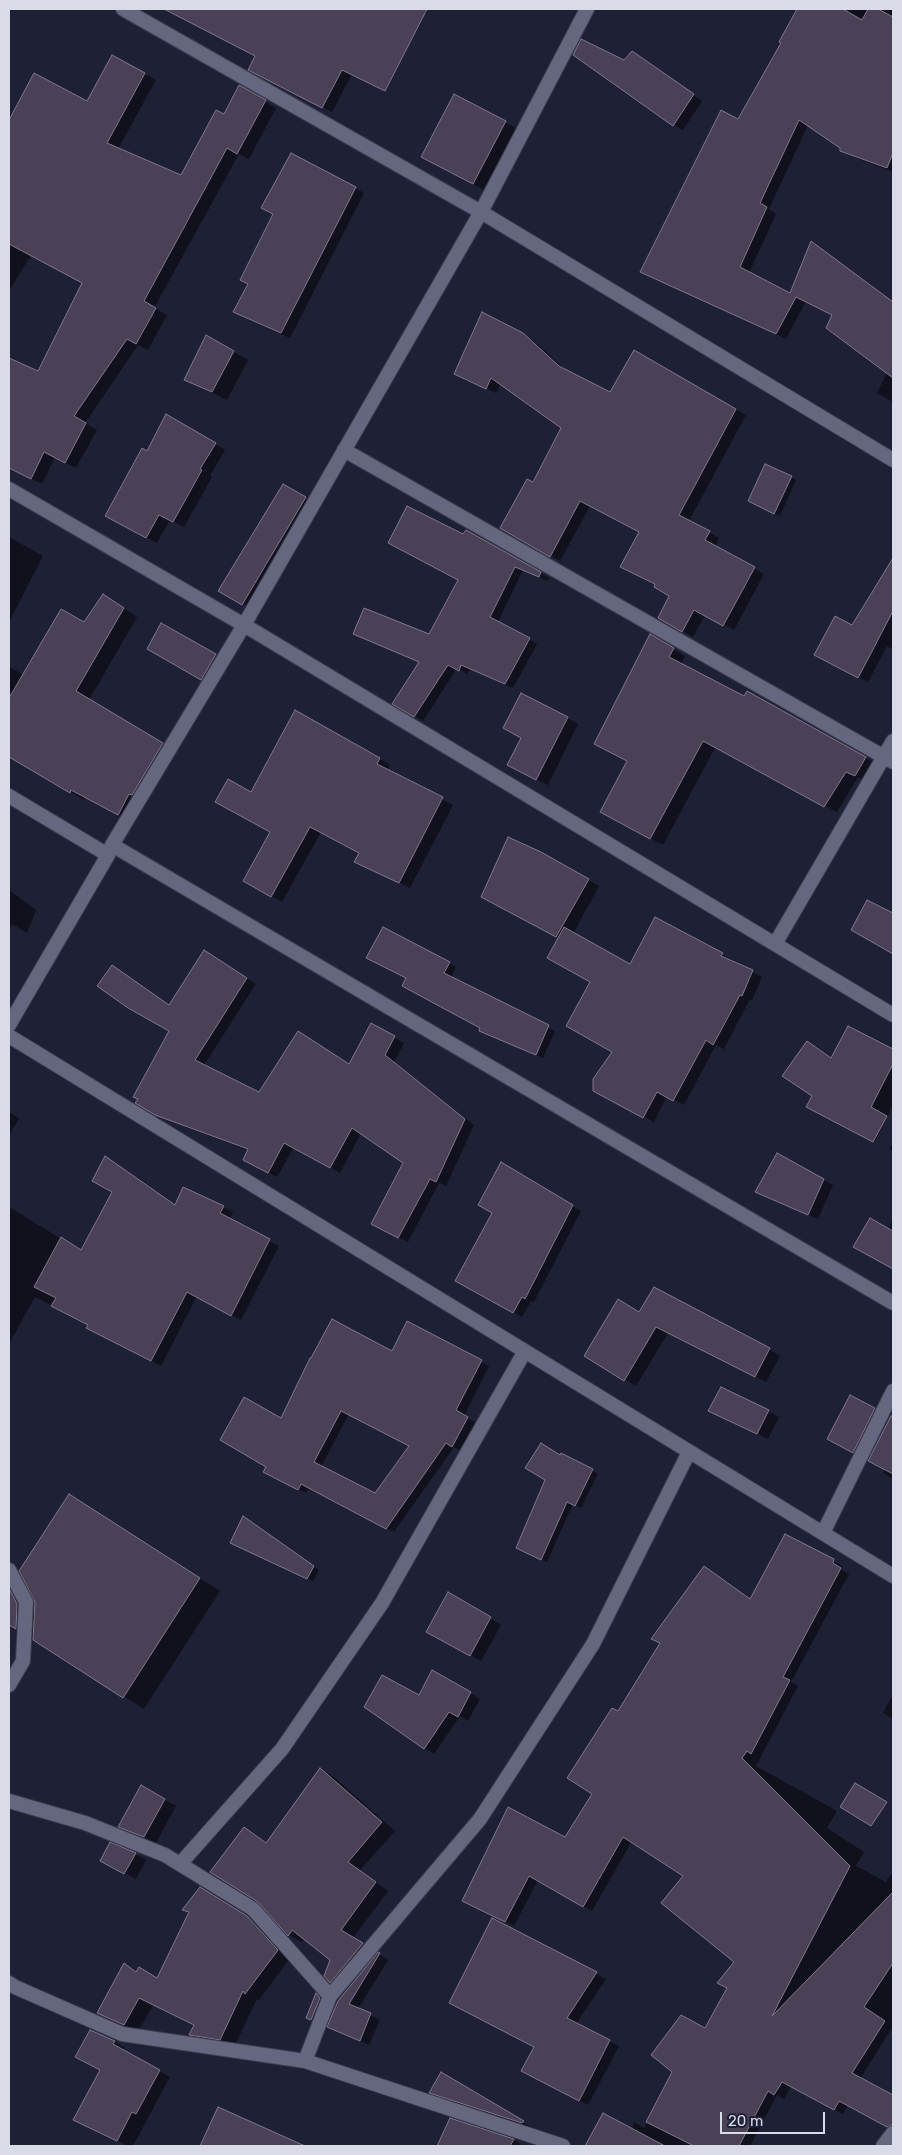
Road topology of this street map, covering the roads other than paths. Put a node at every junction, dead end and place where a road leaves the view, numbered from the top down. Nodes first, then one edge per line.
1 (123, 9) edge
2 (587, 9) edge
3 (480, 212) junction
4 (344, 450) junction
5 (893, 460) edge
6 (9, 488) edge
7 (244, 625) junction
8 (893, 741) edge
9 (889, 759) edge
10 (9, 796) edge
11 (110, 850) junction
12 (775, 944) junction
13 (893, 1015) edge
14 (9, 1025) edge
15 (9, 1036) edge
16 (893, 1303) edge
17 (525, 1351) junction
18 (893, 1391) edge
19 (690, 1452) junction
20 (823, 1533) junction
21 (9, 1570) edge
22 (893, 1576) edge
23 (9, 1685) edge
24 (9, 1801) edge
25 (180, 1864) junction
26 (9, 1983) edge
27 (330, 1996) junction
28 (305, 2062) junction
29 (893, 2133) edge
30 (563, 2146) edge
31 (883, 2146) edge

1 - 3 street
2 - 3 street
3 - 4 street
3 - 5 street
4 - 7 street
4 - 9 street
6 - 7 street
7 - 11 street
7 - 12 street
8 - 9 street
9 - 12 street
10 - 11 street
11 - 14 street
11 - 16 street
12 - 13 street
15 - 17 street
17 - 19 street
17 - 25 street
18 - 20 street
19 - 20 street
19 - 27 street
20 - 22 street
21 - 23 street
24 - 25 street
25 - 27 street
26 - 28 street
27 - 28 street
28 - 30 street
29 - 31 street

